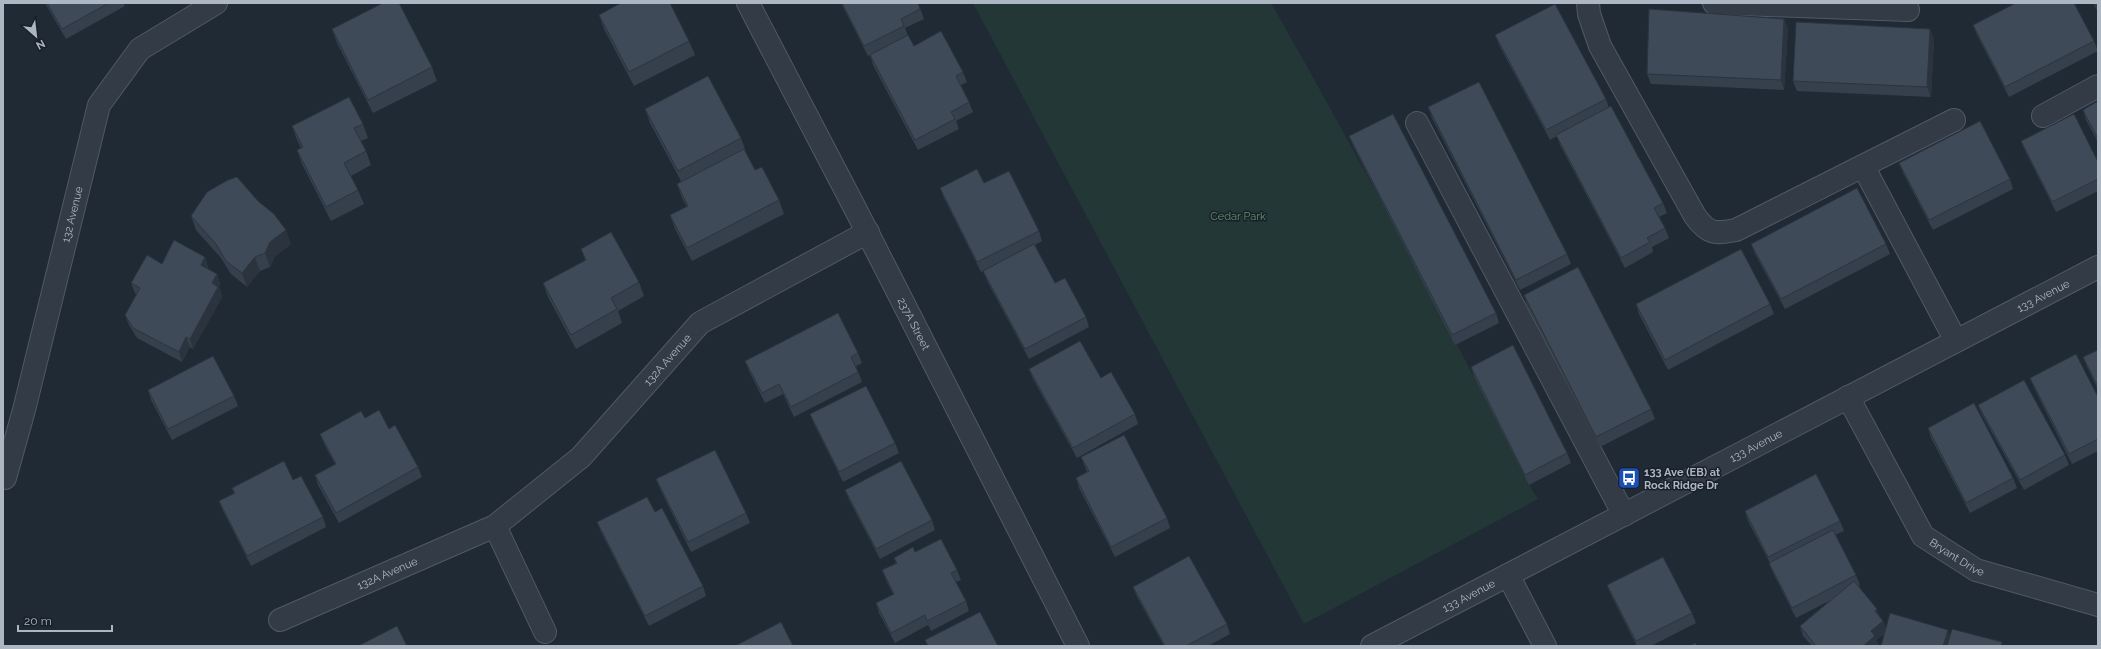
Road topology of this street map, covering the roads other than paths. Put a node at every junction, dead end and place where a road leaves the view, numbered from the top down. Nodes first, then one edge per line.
1 (216, 3) edge
2 (748, 3) edge
3 (1588, 3) edge
4 (1714, 3) edge
5 (193, 9) edge
6 (1908, 10) dead end
7 (2098, 86) edge
8 (2043, 116) dead end
9 (1954, 120) dead end
10 (1417, 123) dead end
11 (1863, 166) junction
12 (868, 232) junction
13 (2098, 267) edge
14 (1956, 341) junction
15 (1848, 397) junction
16 (5, 478) dead end
17 (1624, 515) junction
18 (495, 526) junction
19 (1508, 575) junction
20 (2098, 605) edge
21 (280, 620) dead end
22 (545, 632) dead end
23 (1078, 646) edge
24 (1372, 646) edge
25 (1545, 646) edge

1 - 5 street, 132 Avenue
2 - 12 street, 237A Street
3 - 11 street
4 - 6 street
5 - 16 street, 132 Avenue
7 - 8 street
9 - 11 street
10 - 17 street
11 - 14 street
12 - 18 street, 132A Avenue
12 - 23 street, 237A Street
13 - 14 street, 133 Avenue
14 - 15 street, 133 Avenue
15 - 17 street, 133 Avenue
15 - 20 street, Bryant Drive
17 - 19 street, 133 Avenue
18 - 21 street, 132A Avenue
18 - 22 street
19 - 24 street, 133 Avenue
19 - 25 street

